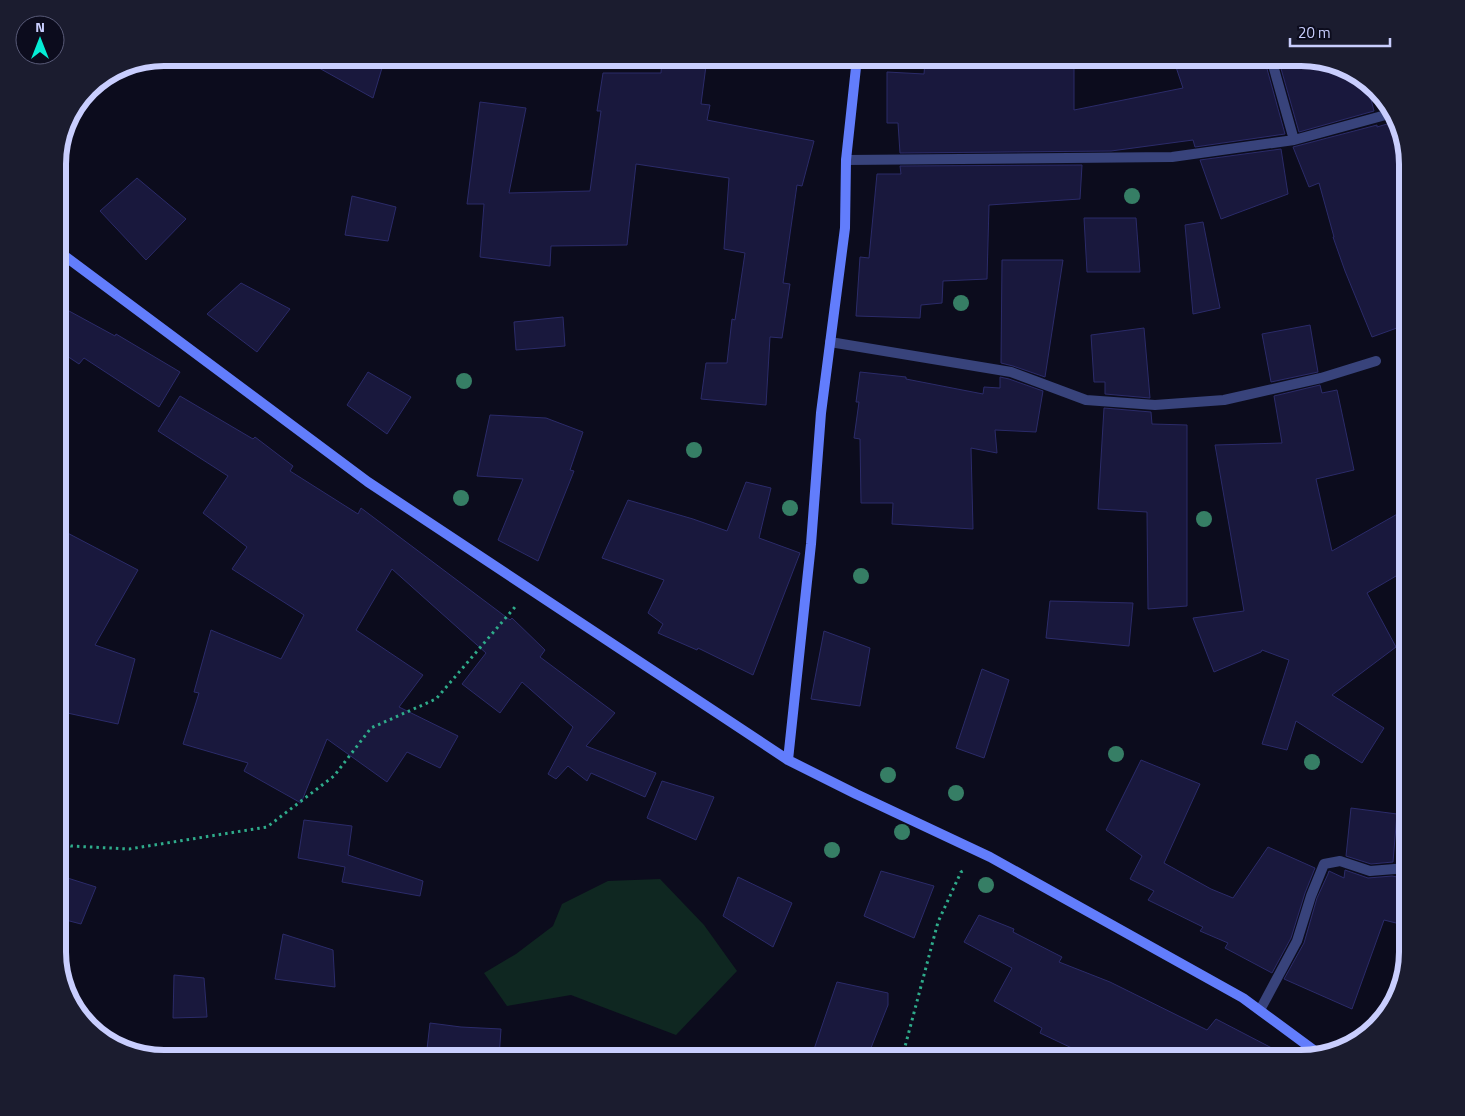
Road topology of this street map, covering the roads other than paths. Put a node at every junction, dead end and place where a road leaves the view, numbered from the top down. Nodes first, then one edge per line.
1 (856, 66) edge
2 (1273, 66) edge
3 (1386, 116) edge
4 (1294, 140) junction
5 (846, 160) junction
6 (66, 257) edge
7 (830, 342) junction
8 (1376, 361) dead end
9 (788, 760) junction
10 (1399, 869) edge
11 (1260, 1010) junction
12 (1312, 1049) edge

1 - 5 street
2 - 4 street
3 - 4 street
4 - 5 street
5 - 7 street
6 - 9 street
7 - 8 street
7 - 9 street
9 - 11 street
10 - 11 street
11 - 12 street

